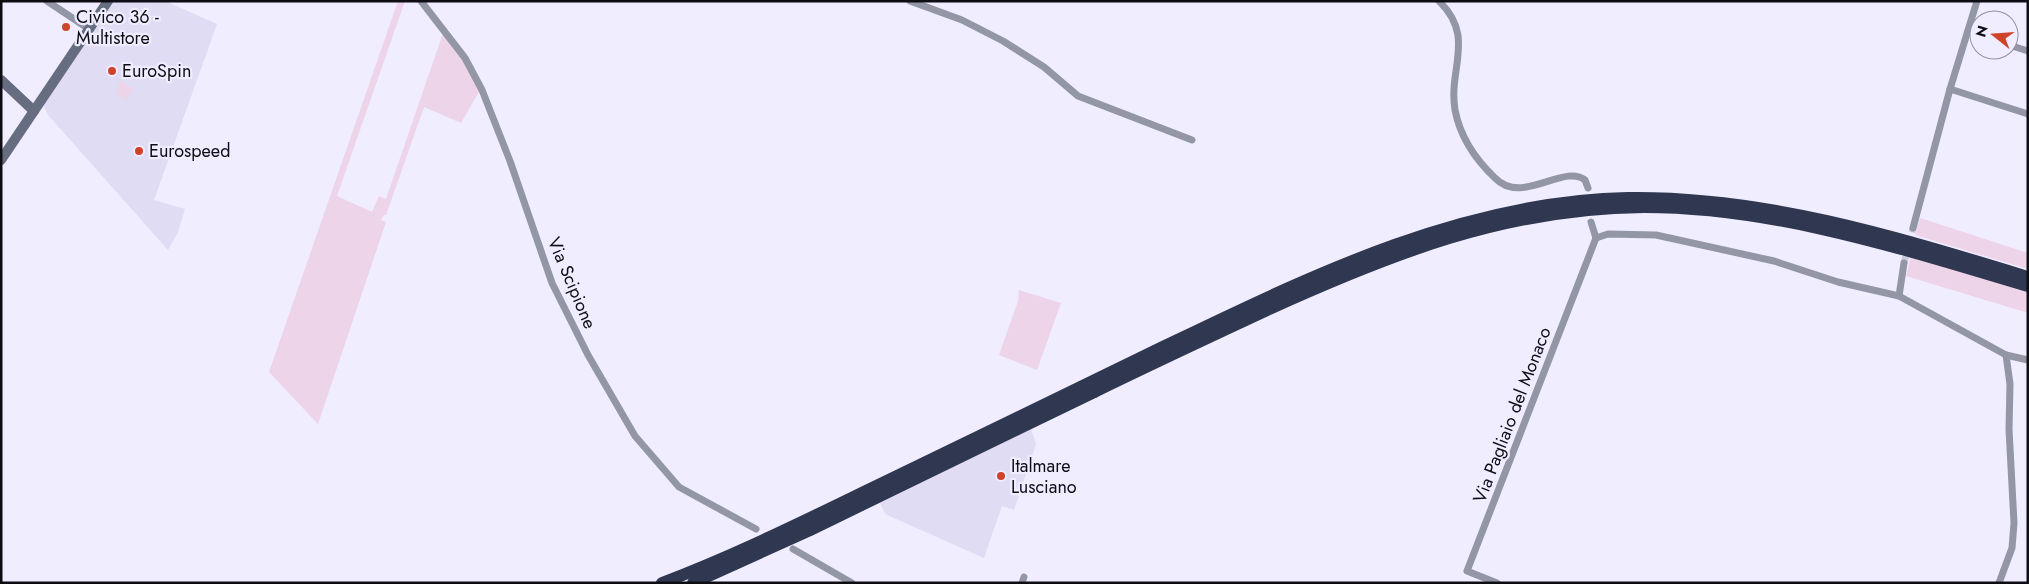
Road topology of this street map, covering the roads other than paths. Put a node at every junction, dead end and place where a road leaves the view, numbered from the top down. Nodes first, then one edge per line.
1 (47, 1) edge
2 (108, 1) edge
3 (421, 1) edge
4 (910, 1) edge
5 (1439, 1) edge
6 (1977, 1) edge
7 (89, 29) junction
8 (1968, 31) joint
9 (1, 80) edge
10 (1950, 89) junction
11 (34, 111) junction
12 (2028, 114) edge
13 (1192, 140) dead end
14 (1, 160) edge
15 (1588, 188) dead end
16 (1591, 222) dead end
17 (1913, 228) tunnel mouth
18 (1596, 238) junction
19 (1904, 263) tunnel mouth
20 (2028, 277) edge
21 (2028, 286) edge
22 (1899, 296) junction
23 (2006, 355) junction
24 (2028, 360) edge
25 (1103, 380) junction
26 (756, 529) dead end
27 (793, 549) dead end
28 (662, 583) edge
29 (693, 583) edge
30 (852, 583) edge
31 (1497, 583) edge
32 (1999, 583) edge

1 - 7 street
2 - 7 main road
3 - 26 street, Via Scipione
4 - 13 street
5 - 15 street
6 - 8 street
7 - 11 main road
8 - 10 street
9 - 11 main road
10 - 12 street
10 - 17 street
11 - 14 main road
16 - 18 street
18 - 22 street
18 - 31 street, Via Pagliaio del Monaco
19 - 22 street
20 - 25 highway
21 - 25 highway
22 - 23 street
23 - 24 street
23 - 32 street
25 - 28 highway
25 - 29 highway, bridge
27 - 30 street

